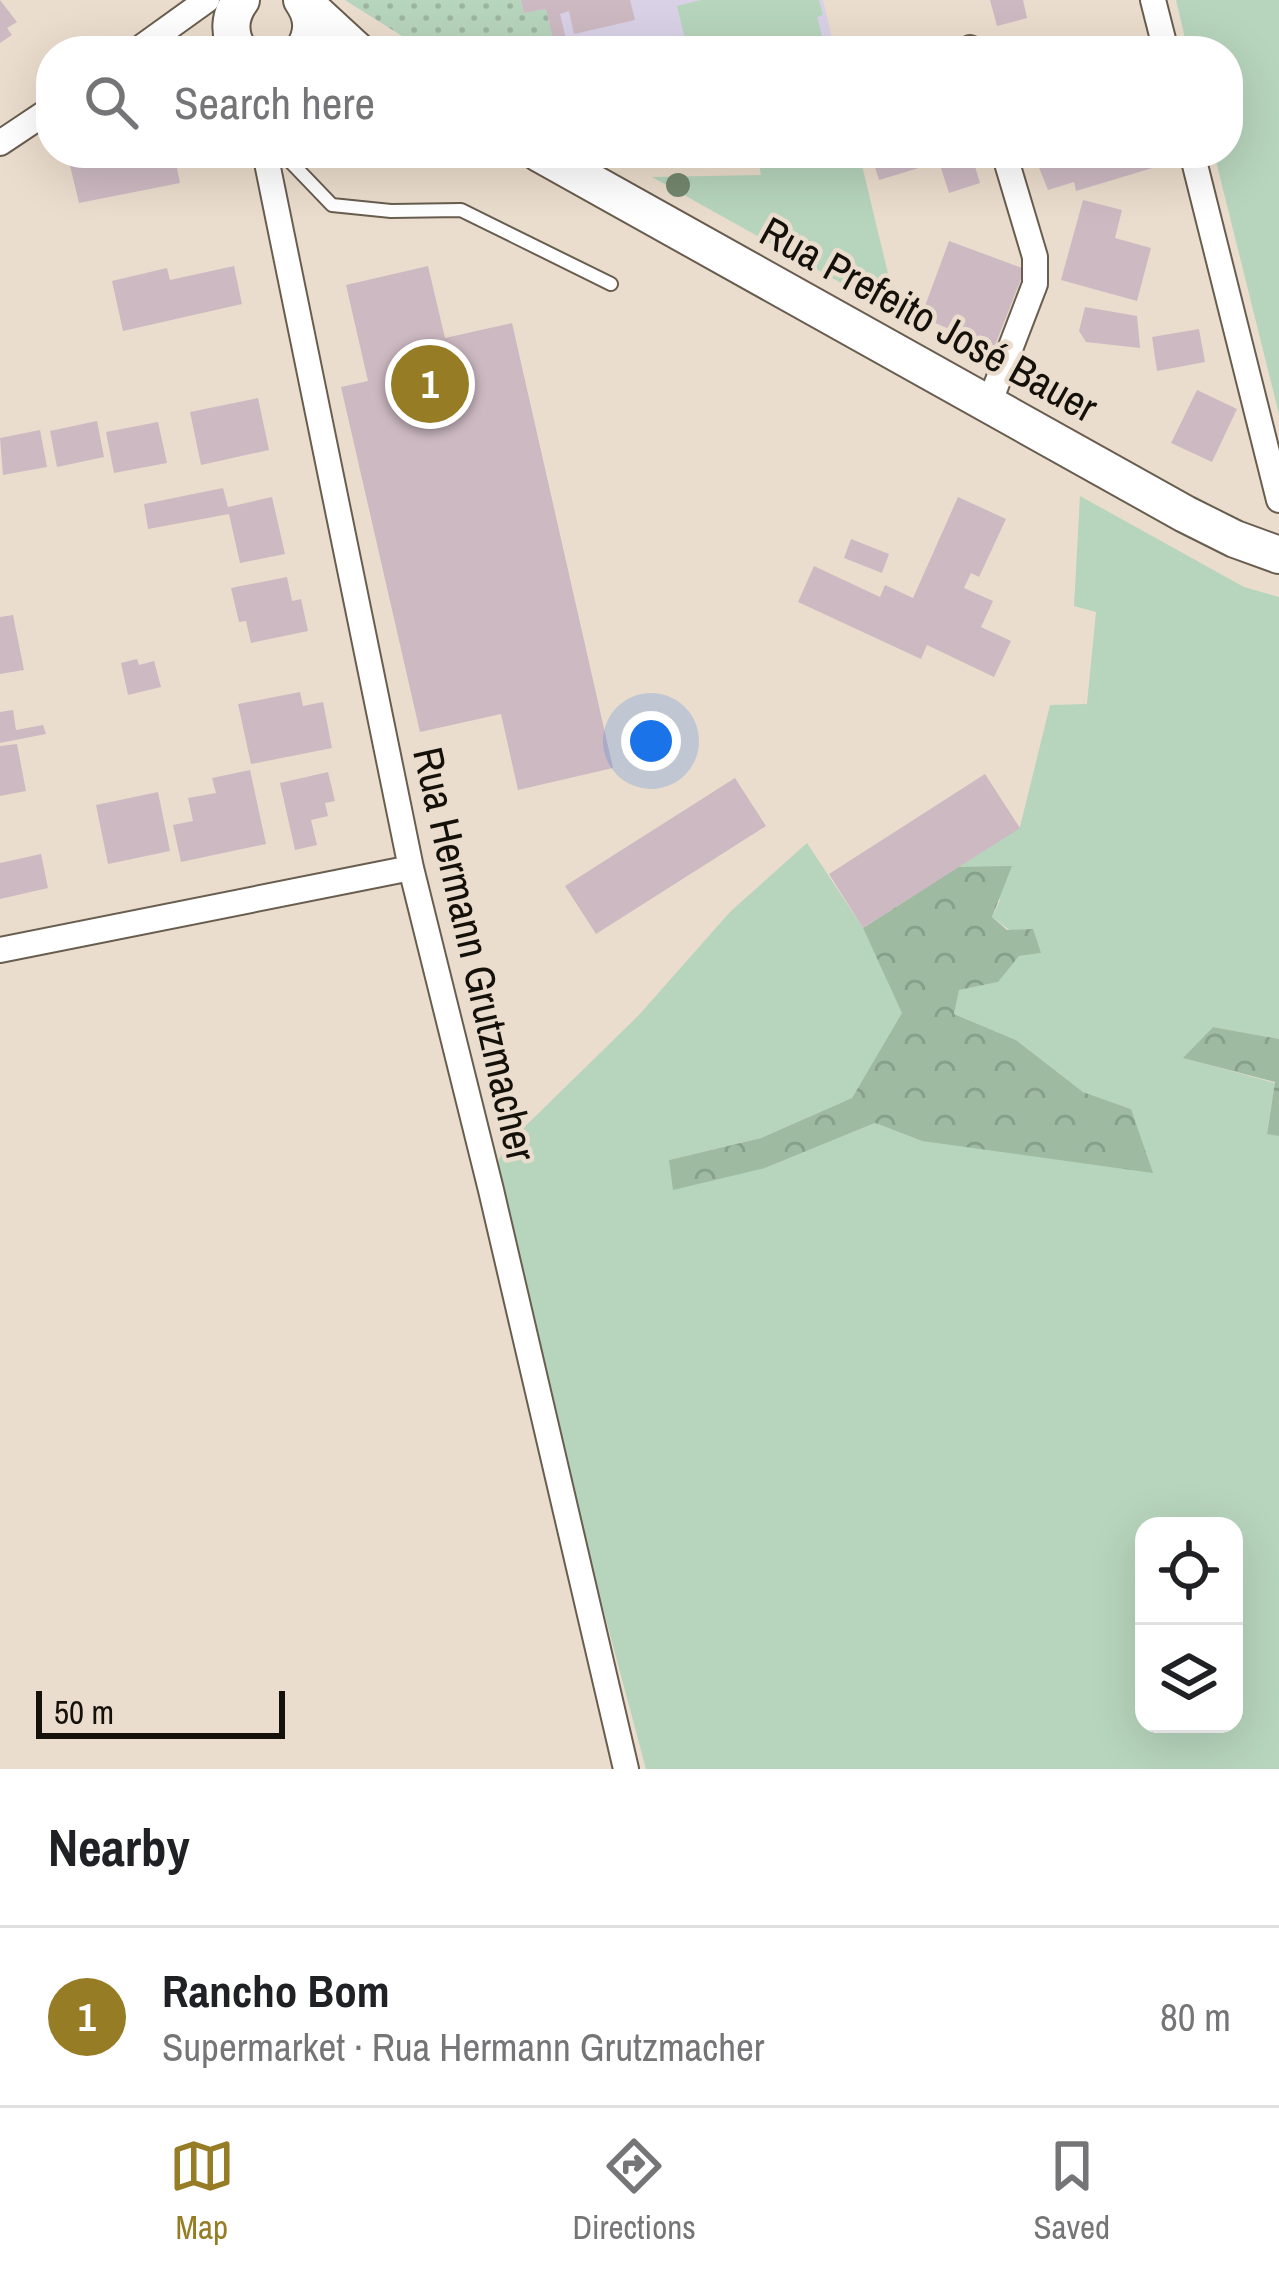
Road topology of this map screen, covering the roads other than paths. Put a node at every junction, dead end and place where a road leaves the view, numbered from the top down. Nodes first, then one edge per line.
1 (1153, 0) edge
2 (304, 2) edge
3 (230, 16) edge
4 (181, 21) junction
5 (158, 36) edge
6 (309, 36) edge
7 (341, 36) edge
8 (1162, 36) edge
9 (36, 119) edge
10 (0, 143) edge
11 (269, 168) edge
12 (296, 168) edge
13 (566, 168) edge
14 (1008, 168) edge
15 (1196, 168) edge
16 (610, 284) dead end
17 (989, 404) junction
18 (1279, 500) edge
19 (1279, 555) edge
20 (411, 868) junction
21 (0, 950) edge
22 (626, 1769) edge

1 - 8 street
2 - 6 street
2 - 7 street
3 - 4 street
3 - 4 street
4 - 5 street
9 - 10 street
11 - 20 street, Rua Hermann Grutzmacher
12 - 16 lane
13 - 17 street, Rua Prefeito José Bauer
14 - 17 street
15 - 18 street
17 - 19 street, Rua Prefeito José Bauer
20 - 21 street
20 - 22 street, Rua Hermann Grutzmacher

